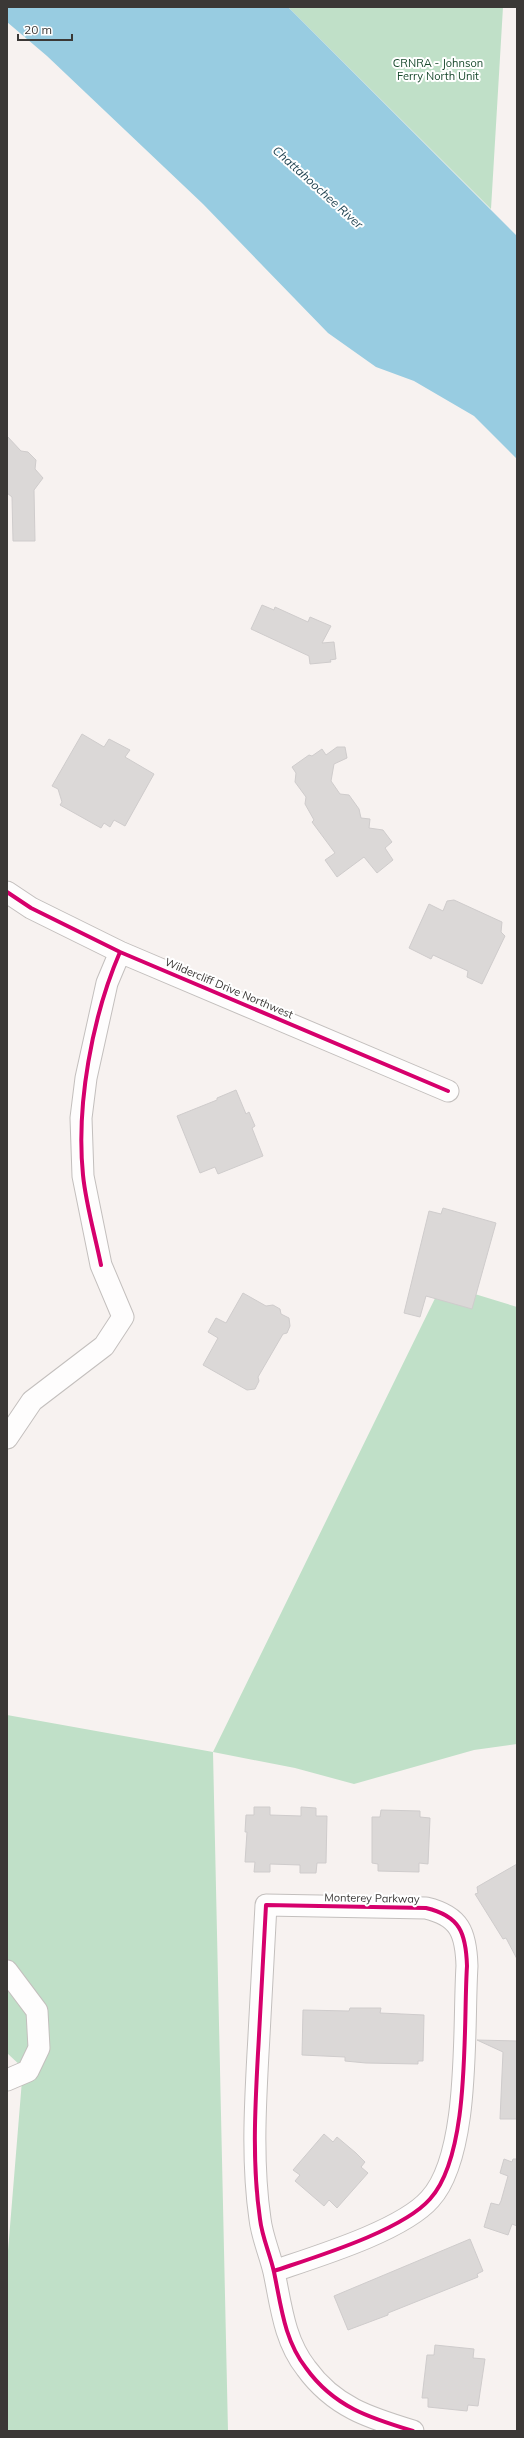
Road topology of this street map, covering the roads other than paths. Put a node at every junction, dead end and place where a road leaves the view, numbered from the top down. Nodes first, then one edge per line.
1 (7, 892) edge
2 (120, 952) junction
3 (448, 1091) dead end
4 (32, 1401) junction
5 (7, 1420) edge
6 (7, 1438) edge
7 (7, 1971) edge
8 (7, 2080) edge
9 (274, 2271) junction
10 (388, 2428) edge
11 (413, 2431) edge

1 - 2 street, Wildercliff Drive Northwest
2 - 3 street, Wildercliff Drive Northwest
2 - 4 street
4 - 5 street
4 - 6 street
7 - 8 street
9 - 9 street, Monterey Parkway
9 - 10 street, Monterey Parkway
10 - 11 street, Monterey Parkway

